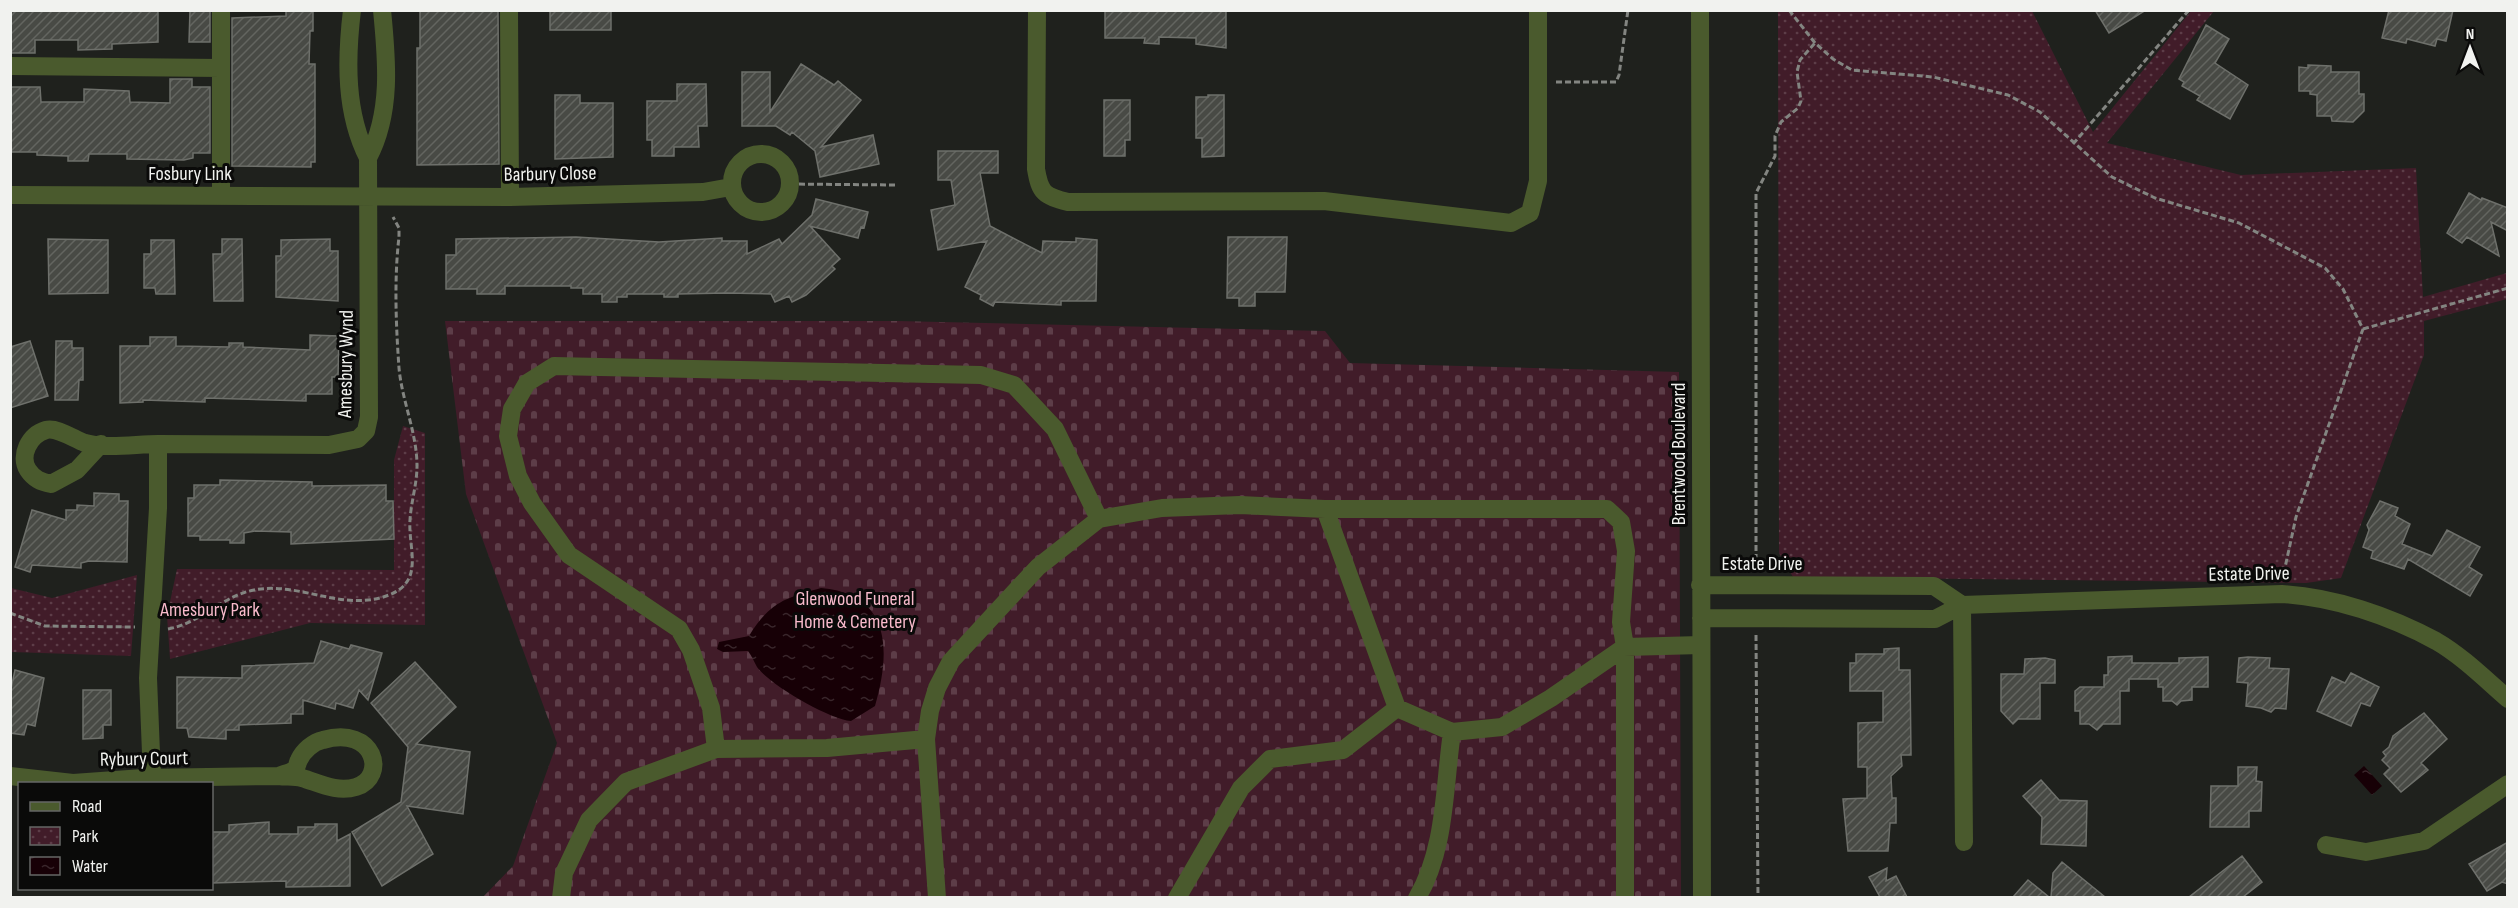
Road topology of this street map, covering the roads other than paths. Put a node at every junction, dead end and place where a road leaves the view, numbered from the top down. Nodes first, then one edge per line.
1 (221, 10) edge
2 (352, 10) edge
3 (382, 10) edge
4 (509, 10) edge
5 (1037, 10) edge
6 (1538, 10) edge
7 (1700, 10) edge
8 (10, 66) edge
9 (221, 68) junction
10 (368, 158) junction
11 (731, 187) junction
12 (10, 195) edge
13 (221, 196) junction
14 (368, 197) junction
15 (510, 197) junction
16 (101, 444) dead end
17 (158, 444) junction
18 (1325, 509) junction
19 (1099, 519) junction
20 (1700, 585) junction
21 (1962, 604) junction
22 (1701, 618) junction
23 (1701, 645) junction
24 (1625, 647) junction
25 (2508, 699) edge
26 (1397, 708) junction
27 (1452, 732) junction
28 (926, 739) junction
29 (716, 749) junction
30 (10, 776) edge
31 (279, 776) junction
32 (152, 778) junction
33 (64, 782) edge
34 (89, 782) edge
35 (2508, 784) edge
36 (1964, 843) dead end
37 (2326, 845) dead end
38 (561, 897) edge
39 (938, 897) edge
40 (1177, 897) edge
41 (1418, 897) edge
42 (1625, 897) edge
43 (1702, 897) edge

1 - 9 street
2 - 10 street, Amesbury Wynd
3 - 10 street, Amesbury Wynd
4 - 15 street
5 - 6 street
7 - 20 street, Brentwood Boulevard
8 - 9 street
9 - 13 street
10 - 14 street, Amesbury Wynd
11 - 11 street
11 - 15 street, Barbury Close
12 - 13 street, Fosbury Link
13 - 14 street, Fosbury Link
14 - 15 street, Barbury Close
14 - 17 street, Amesbury Wynd
16 - 17 street, Amesbury Wynd
17 - 32 street
18 - 19 street
18 - 24 street
18 - 26 street
19 - 28 street
19 - 29 street
20 - 21 street, Estate Drive
20 - 22 street, Brentwood Boulevard
21 - 22 street, Estate Drive
21 - 25 street, Estate Drive
21 - 36 street
22 - 23 street, Brentwood Boulevard
23 - 24 street
23 - 43 street, Brentwood Boulevard
24 - 27 street
24 - 42 street
26 - 27 street
26 - 40 street
27 - 41 street
28 - 29 street
28 - 39 street
29 - 38 street
30 - 33 street, Rybury Court
31 - 31 street, Rybury Court
31 - 32 street, Rybury Court
32 - 34 street, Rybury Court
35 - 37 street

